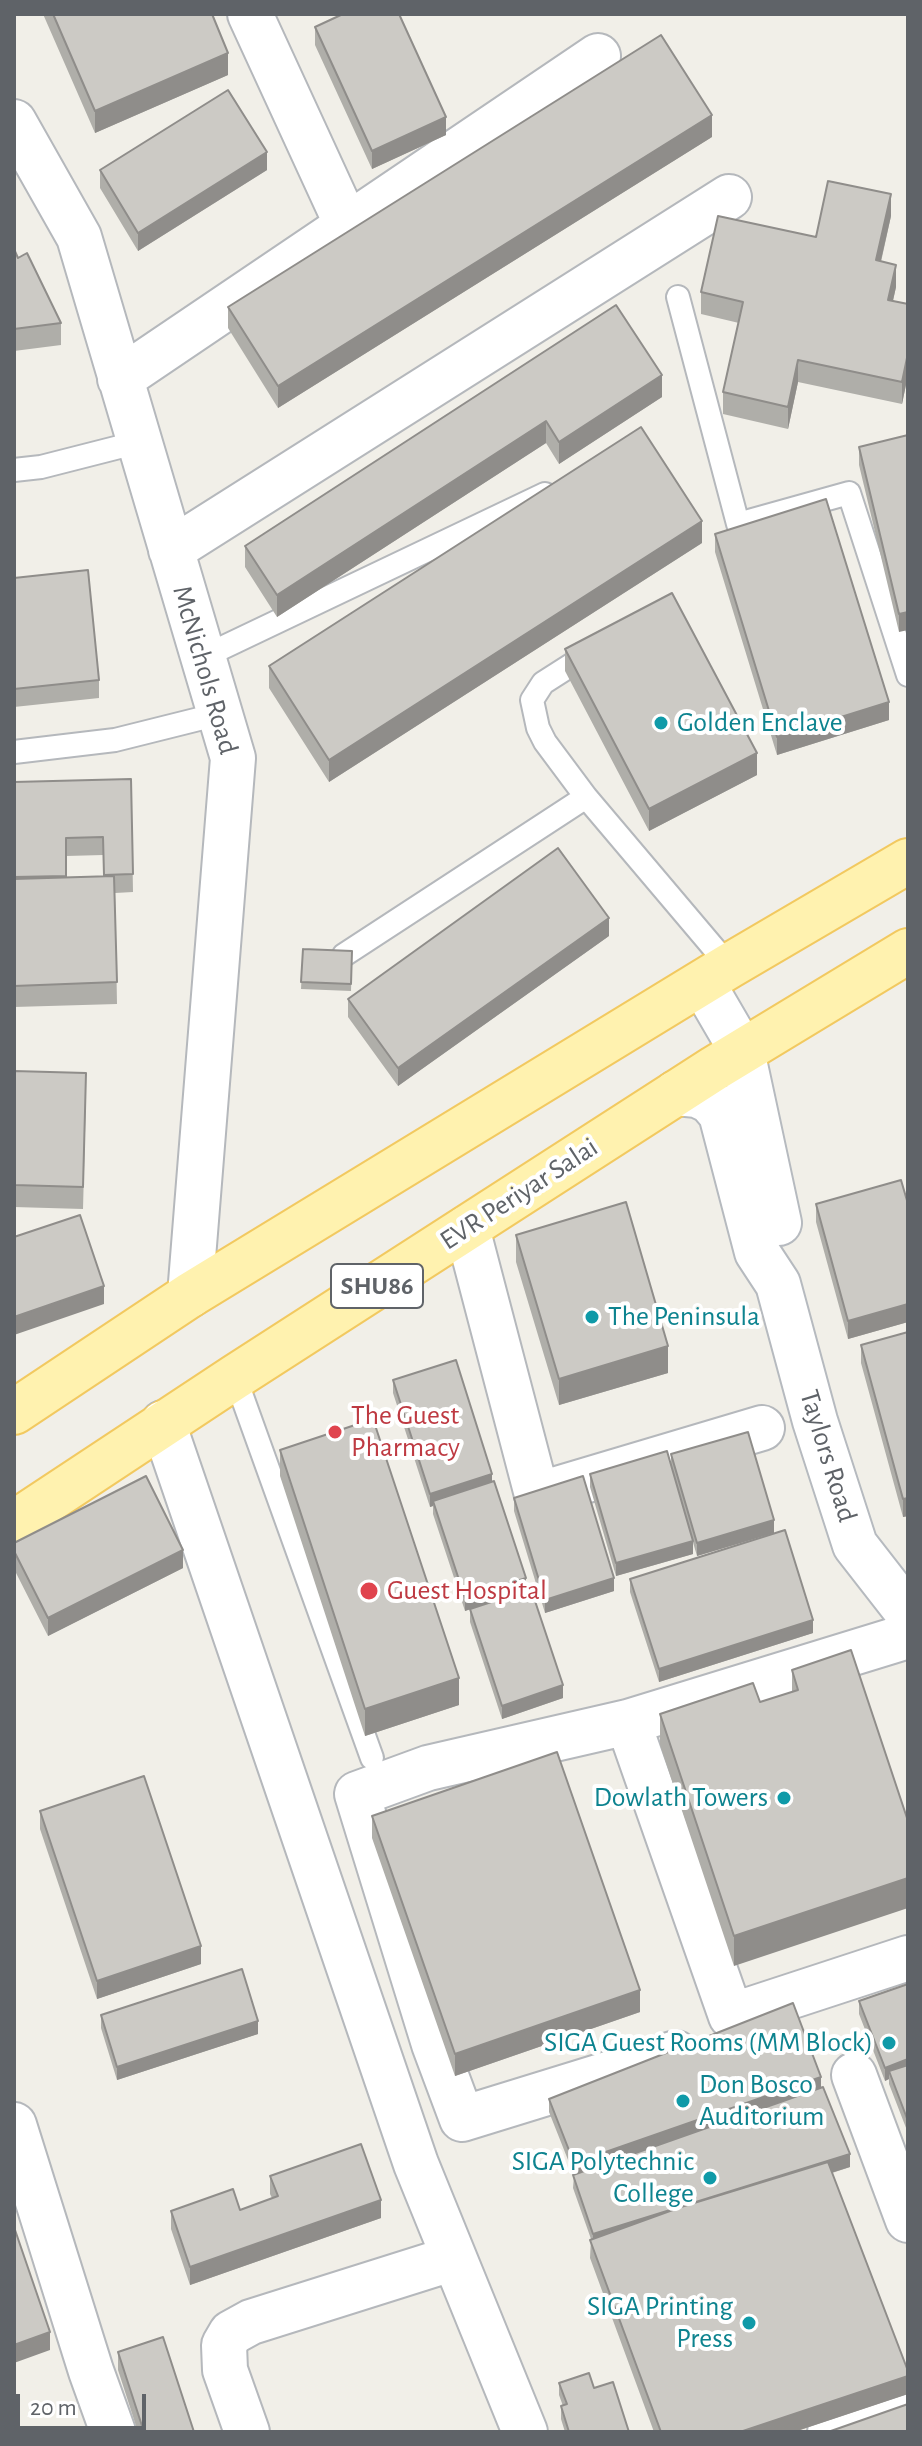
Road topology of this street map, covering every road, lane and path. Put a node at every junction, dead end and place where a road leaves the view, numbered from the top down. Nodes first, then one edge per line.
1 (250, 14) edge
2 (598, 56) dead end
3 (14, 122) edge
4 (729, 197) dead end
5 (347, 225) junction
6 (678, 297) dead end
7 (120, 379) junction
8 (139, 442) junction
9 (14, 470) edge
10 (564, 485) edge
11 (171, 550) junction
12 (609, 641) edge
13 (203, 657) junction
14 (908, 675) edge
15 (219, 714) junction
16 (14, 752) edge
17 (586, 797) junction
18 (908, 861) edge
19 (908, 951) edge
20 (344, 955) edge
21 (716, 975) junction
22 (742, 1051) junction
23 (676, 1093) junction
24 (467, 1228) junction
25 (778, 1284) junction
26 (190, 1295) junction
27 (235, 1377) junction
28 (14, 1412) edge
29 (163, 1423) junction
30 (762, 1428) dead end
31 (14, 1523) edge
32 (908, 1613) edge
33 (908, 1636) edge
34 (628, 1722) junction
35 (372, 1758) dead end
36 (908, 1958) edge
37 (676, 2053) edge
38 (854, 2075) dead end
39 (14, 2125) edge
40 (905, 2203) edge
41 (454, 2258) junction
42 (908, 2402) edge
43 (113, 2432) edge
44 (247, 2432) edge
45 (525, 2432) edge
46 (830, 2432) edge

1 - 5 street
2 - 5 street
3 - 7 street, McNichols Road
4 - 11 street
5 - 7 street
6 - 14 lane
7 - 8 street, McNichols Road
8 - 9 lane
8 - 11 street, McNichols Road
10 - 13 lane
11 - 13 street, McNichols Road
12 - 17 lane
13 - 15 street, McNichols Road
15 - 16 lane
15 - 26 street, McNichols Road
17 - 20 lane
17 - 21 lane
18 - 21 main road
19 - 22 main road, EVR Periyar Salai / SHU86
21 - 22 street, Taylors Road
21 - 26 main road
22 - 23 main road, EVR Periyar Salai / SHU86
22 - 25 street, Taylors Road
23 - 24 main road, EVR Periyar Salai / SHU86
23 - 25 street, Taylors Road
24 - 27 main road, EVR Periyar Salai / SHU86
24 - 30 street
25 - 32 street, Taylors Road
26 - 28 main road
27 - 29 main road, EVR Periyar Salai / SHU86
27 - 35 lane
29 - 31 main road, EVR Periyar Salai / SHU86
29 - 41 street
33 - 34 street
34 - 36 street
34 - 37 street
38 - 40 street
39 - 43 street
41 - 44 street
41 - 45 street
42 - 46 street

